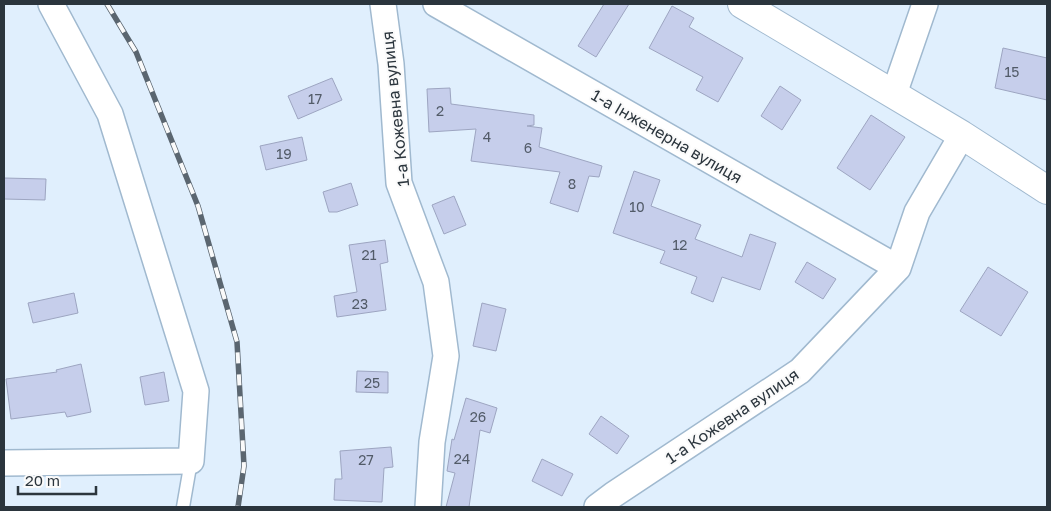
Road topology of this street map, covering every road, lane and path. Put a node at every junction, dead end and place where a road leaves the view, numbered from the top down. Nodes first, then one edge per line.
1 (52, 4) edge
2 (383, 4) edge
3 (436, 4) edge
4 (742, 4) edge
5 (925, 4) edge
6 (894, 94) junction
7 (962, 134) junction
8 (1047, 190) edge
9 (898, 268) junction
10 (191, 460) junction
11 (4, 463) edge
12 (183, 507) edge
13 (428, 507) edge
14 (597, 507) edge

1 - 10 street
2 - 13 street, 1-а Кожевна вулиця
3 - 9 street, 1-а Інженерна вулиця
4 - 6 street
5 - 6 street
6 - 7 street
7 - 8 street
7 - 9 street, 1-а Кожевна вулиця
9 - 14 street, 1-а Кожевна вулиця
10 - 11 street
10 - 12 lane

